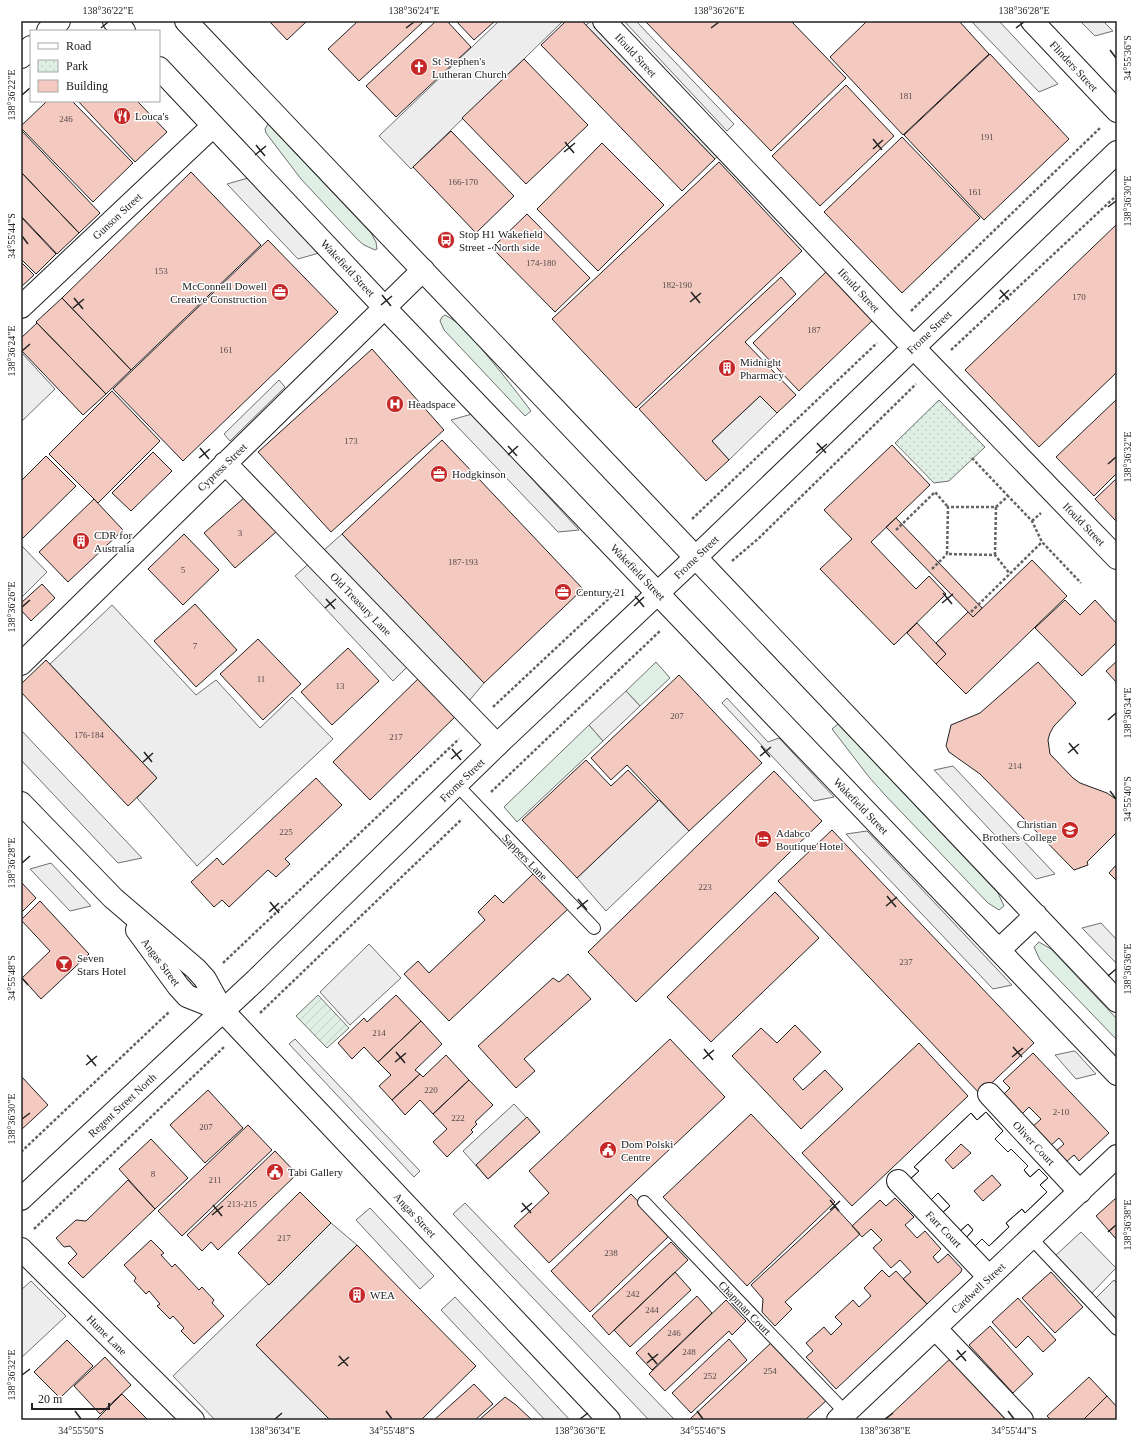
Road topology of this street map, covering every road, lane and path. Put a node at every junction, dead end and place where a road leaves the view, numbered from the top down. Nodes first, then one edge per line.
1 (59, 21) edge
2 (114, 21) edge
3 (186, 21) edge
4 (604, 21) edge
5 (1032, 21) edge
6 (49, 30) edge
7 (123, 30) edge
8 (30, 48) edge
9 (21, 57) edge
10 (160, 69) edge
11 (1117, 111) edge
12 (213, 126) junction
13 (1102, 127) dead end
14 (1117, 152) edge
15 (1117, 195) edge
16 (423, 270) junction
17 (21, 307) edge
18 (384, 307) junction
19 (894, 327) junction
20 (913, 347) junction
21 (933, 367) junction
22 (972, 458) dead end
23 (225, 463) junction
24 (1008, 496) junction
25 (948, 506) junction
26 (996, 508) junction
27 (896, 530) dead end
28 (675, 536) junction
29 (1042, 542) junction
30 (947, 554) junction
31 (994, 555) junction
32 (696, 557) junction
33 (1117, 558) edge
34 (932, 569) dead end
35 (637, 572) junction
36 (1010, 574) junction
37 (715, 578) junction
38 (1081, 583) dead end
39 (658, 593) junction
40 (971, 612) dead end
41 (678, 614) junction
42 (21, 664) edge
43 (476, 723) junction
44 (497, 745) junction
45 (457, 785) junction
46 (476, 806) junction
47 (23, 810) edge
48 (113, 898) junction
49 (1036, 915) junction
50 (594, 928) dead end
51 (999, 950) junction
52 (205, 979) junction
53 (187, 996) junction
54 (1117, 1000) edge
55 (222, 1010) junction
56 (242, 1031) junction
57 (1117, 1074) edge
58 (989, 1094) dead end
59 (21, 1152) edge
60 (1117, 1156) edge
61 (898, 1181) dead end
62 (1080, 1192) junction
63 (21, 1199) edge
64 (644, 1202) dead end
65 (1031, 1238) junction
66 (27, 1240) edge
67 (990, 1277) junction
68 (935, 1328) junction
69 (1117, 1329) edge
70 (841, 1418) edge
71 (193, 1420) edge
72 (609, 1420) edge
73 (1022, 1420) edge

1 - 6 street
2 - 7 street
3 - 16 street
4 - 19 street, Ifould Street
5 - 11 street, Flinders Street
8 - 9 street
10 - 12 street, Wakefield Street
12 - 17 street, Gunson Street
12 - 18 street, Wakefield Street
13 - 19 path
14 - 20 street, Frome Street
15 - 21 path
16 - 18 street, Cypress Street
16 - 28 street
18 - 23 street, Cypress Street
18 - 35 street, Wakefield Street
19 - 20 street, Ifould Street
19 - 28 path
20 - 21 street, Ifould Street
20 - 32 street, Frome Street
21 - 33 street, Ifould Street
21 - 37 path
22 - 24 path
23 - 42 street, Cypress Street
23 - 43 street, Old Treasury Lane
24 - 26 path
24 - 29 path
25 - 26 path
25 - 27 path
25 - 30 path
26 - 31 path
28 - 32 street
29 - 36 path
29 - 38 path
30 - 31 path
30 - 34 path
31 - 36 path
32 - 37 street
32 - 39 street, Frome Street
35 - 39 street, Wakefield Street
35 - 43 path
36 - 40 path
37 - 49 street
39 - 41 street, Wakefield Street
39 - 44 street, Frome Street
41 - 46 path
41 - 51 street, Wakefield Street
43 - 44 street, Old Treasury Lane
43 - 52 path
44 - 45 street, Frome Street
45 - 46 lane, Sappers Lane
45 - 55 street, Frome Street
46 - 50 lane, Sappers Lane
46 - 56 path
47 - 48 street, Angas Street
48 - 52 street, Angas Street
48 - 53 street, Angas Street
49 - 51 street
49 - 54 street
51 - 57 street, Wakefield Street
52 - 55 street, Angas Street
53 - 55 street, Angas Street
53 - 59 path
55 - 56 street, Angas Street
55 - 63 street, Regent Street North
56 - 66 path
56 - 72 street, Angas Street
58 - 62 street, Oliver Court
60 - 62 street, Cardwell Street
61 - 67 street, Farr Court
62 - 65 street, Cardwell Street
64 - 70 lane, Chapman Court
65 - 67 street, Cardwell Street
65 - 69 lane
66 - 71 street, Hume Lane
67 - 68 street, Cardwell Street
68 - 70 street, Cardwell Street
68 - 73 street

